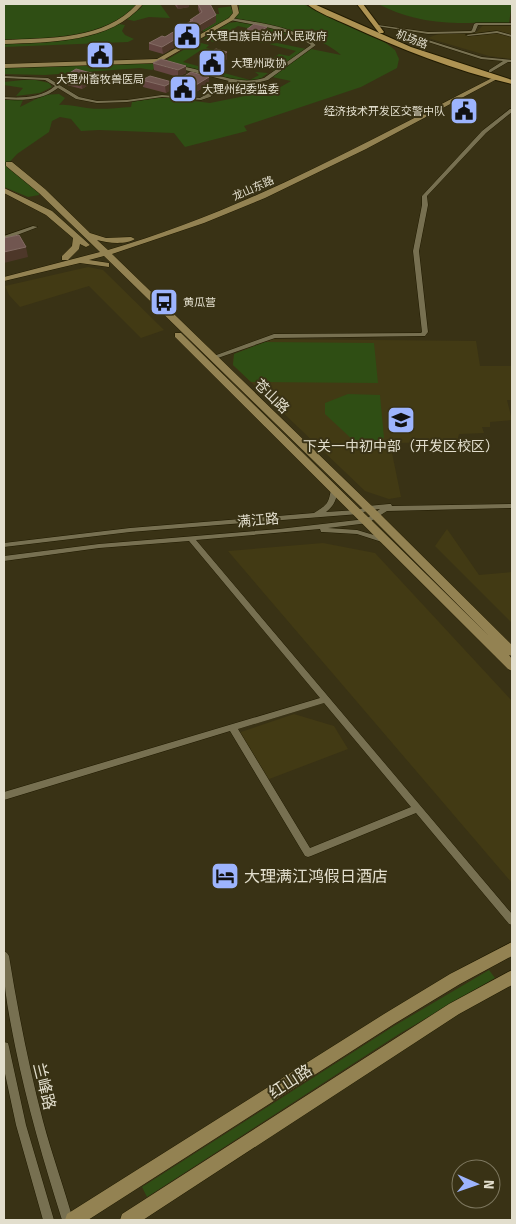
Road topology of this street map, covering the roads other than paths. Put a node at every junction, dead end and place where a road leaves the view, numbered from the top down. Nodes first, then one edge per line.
1 (140, 4) edge
2 (234, 4) edge
3 (310, 4) edge
4 (320, 4) edge
5 (360, 4) edge
6 (363, 17) junction
7 (231, 19) junction
8 (352, 20) junction
9 (512, 24) edge
10 (379, 32) junction
11 (511, 34) edge
12 (408, 35) junction
13 (4, 42) edge
14 (510, 61) edge
15 (4, 66) edge
16 (175, 66) edge
17 (4, 77) edge
18 (512, 77) edge
19 (488, 78) junction
20 (232, 81) junction
21 (512, 82) edge
22 (58, 86) junction
23 (67, 92) junction
24 (48, 93) junction
25 (4, 98) edge
26 (512, 110) edge
27 (9, 164) dead end
28 (4, 190) edge
29 (35, 227) dead end
30 (82, 235) junction
31 (4, 238) edge
32 (132, 242) junction
33 (98, 252) junction
34 (68, 260) junction
35 (106, 265) junction
36 (120, 268) junction
37 (4, 273) edge
38 (4, 279) edge
39 (213, 358) junction
40 (334, 487) junction
41 (512, 504) edge
42 (363, 510) junction
43 (314, 515) junction
44 (372, 519) junction
45 (279, 531) junction
46 (190, 538) junction
47 (4, 544) edge
48 (392, 545) junction
49 (4, 559) edge
50 (512, 652) edge
51 (512, 666) edge
52 (326, 699) junction
53 (232, 727) junction
54 (4, 796) edge
55 (418, 808) junction
56 (512, 921) edge
57 (512, 949) edge
58 (4, 956) edge
59 (512, 978) edge
60 (4, 1047) edge
61 (49, 1220) edge
62 (68, 1220) edge
63 (73, 1220) edge
64 (128, 1220) edge

1 - 13 main road
2 - 7 main road
3 - 10 main road, 机场路
4 - 8 main road, 机场路
5 - 6 main road
6 - 8 main road
6 - 10 main road
7 - 15 main road
7 - 20 street
8 - 10 main road, 机场路
9 - 10 street
10 - 12 street
10 - 19 main road, 机场路
11 - 12 street
12 - 14 street
14 - 19 street
16 - 20 street
17 - 22 street
18 - 19 main road, 机场路
19 - 21 main road, 机场路
19 - 32 main road, 龙山东路
20 - 23 street
22 - 23 street
22 - 24 street
23 - 24 street
24 - 25 street
26 - 39 street
27 - 30 main road, 苍山路
28 - 30 main road, 苍山路
29 - 31 street
30 - 32 main road
30 - 33 main road, 苍山路
30 - 34 main road
32 - 33 main road, 龙山东路
32 - 36 main road
33 - 34 main road, 龙山东路
33 - 35 main road, 苍山路
33 - 36 main road, 苍山路
34 - 35 main road
34 - 37 main road, 龙山东路
34 - 38 main road, 龙山东路
35 - 40 main road, 苍山路
36 - 39 main road, 苍山路
39 - 42 main road, 苍山路
40 - 42 main road, 苍山路
40 - 43 street
41 - 42 street, 满江路
41 - 44 street, 满江路
42 - 43 street, 满江路
42 - 44 main road, 苍山路
43 - 47 street, 满江路
44 - 45 street, 满江路
44 - 48 main road, 苍山路
44 - 50 main road, 苍山路
45 - 46 street, 满江路
45 - 48 street
46 - 49 street, 满江路
46 - 52 street
48 - 51 main road, 苍山路
52 - 53 street
52 - 55 street
53 - 54 street
53 - 55 street
55 - 56 street
57 - 63 main road, 红山路
58 - 62 street, 兰峰路
59 - 64 main road, 红山路
60 - 61 street

